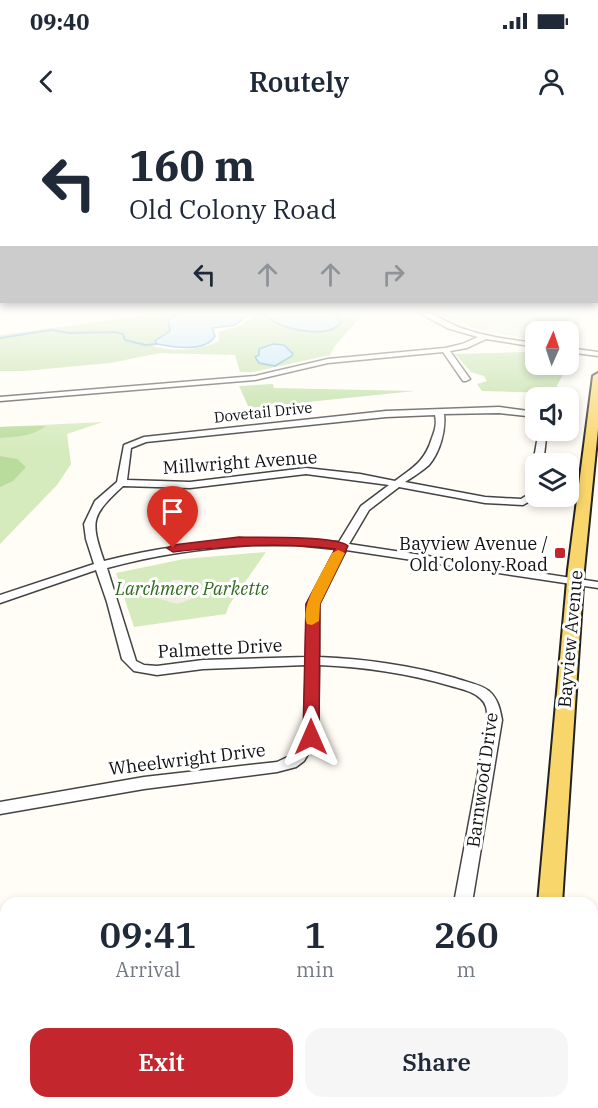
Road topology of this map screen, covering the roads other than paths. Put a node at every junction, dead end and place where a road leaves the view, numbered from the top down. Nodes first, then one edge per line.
1 (356, 359) edge
2 (452, 359) edge
3 (598, 376) edge
4 (466, 379) dead end
5 (0, 399) edge
6 (439, 412) junction
7 (525, 412) edge
8 (120, 483) junction
9 (396, 484) junction
10 (525, 501) edge
11 (342, 546) junction
12 (99, 564) junction
13 (575, 582) junction
14 (598, 585) edge
15 (0, 598) edge
16 (311, 662) junction
17 (0, 808) edge
18 (463, 897) edge
19 (550, 897) edge

1 - 5 street
2 - 4 street
3 - 13 main road, Bayview Avenue
6 - 7 street, Dovetail Drive
6 - 8 street, Dovetail Drive
6 - 9 street, Wheelwright Drive
8 - 9 street, Millwright Avenue
8 - 12 street
9 - 10 street
9 - 11 street, Wheelwright Drive
11 - 12 street
11 - 13 street
11 - 16 street, Wheelwright Drive
12 - 15 street
12 - 16 street, Palmette Drive
13 - 14 street
13 - 19 main road, Bayview Avenue
16 - 17 street, Wheelwright Drive
16 - 18 street, Barnwood Drive

